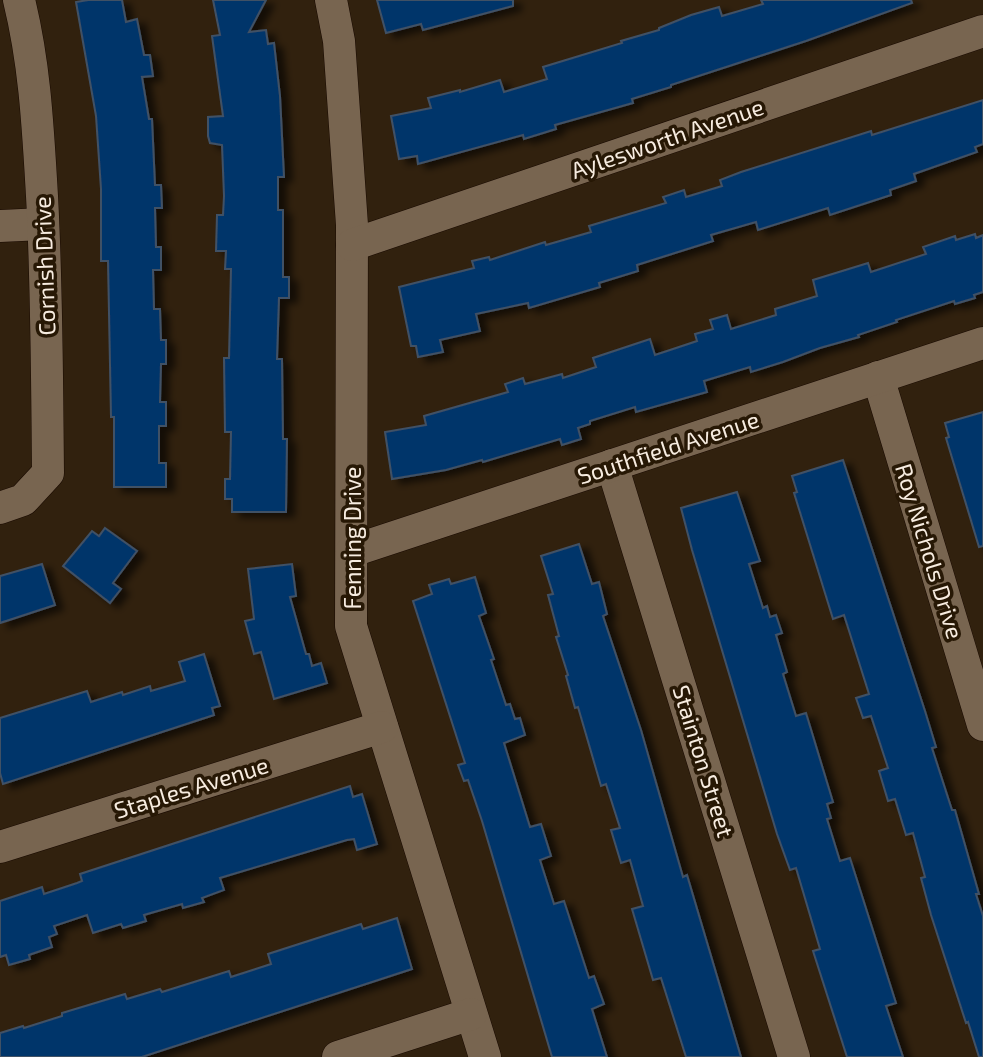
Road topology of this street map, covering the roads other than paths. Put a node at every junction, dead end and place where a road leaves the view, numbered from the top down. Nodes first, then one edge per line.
1 (19, 0) edge
2 (331, 0) edge
3 (983, 31) edge
4 (43, 225) junction
5 (0, 226) edge
6 (352, 245) junction
7 (983, 342) edge
8 (877, 377) junction
9 (612, 465) junction
10 (0, 508) edge
11 (352, 551) junction
12 (983, 725) edge
13 (382, 727) junction
14 (0, 847) edge
15 (471, 1014) junction
16 (338, 1057) edge
17 (485, 1057) edge
18 (794, 1057) edge

1 - 4 street, Cornish Drive
2 - 6 street, Fenning Drive
3 - 6 street, Aylesworth Avenue
4 - 5 street
4 - 10 street, Cornish Drive
6 - 11 street, Fenning Drive
7 - 8 street, Southfield Avenue
8 - 9 street, Southfield Avenue
8 - 12 street, Roy Nichols Drive
9 - 11 street, Southfield Avenue
9 - 18 street, Stainton Street
11 - 13 street, Fenning Drive
13 - 14 street, Staples Avenue
13 - 15 street, Fenning Drive
15 - 16 street
15 - 17 street, Fenning Drive

